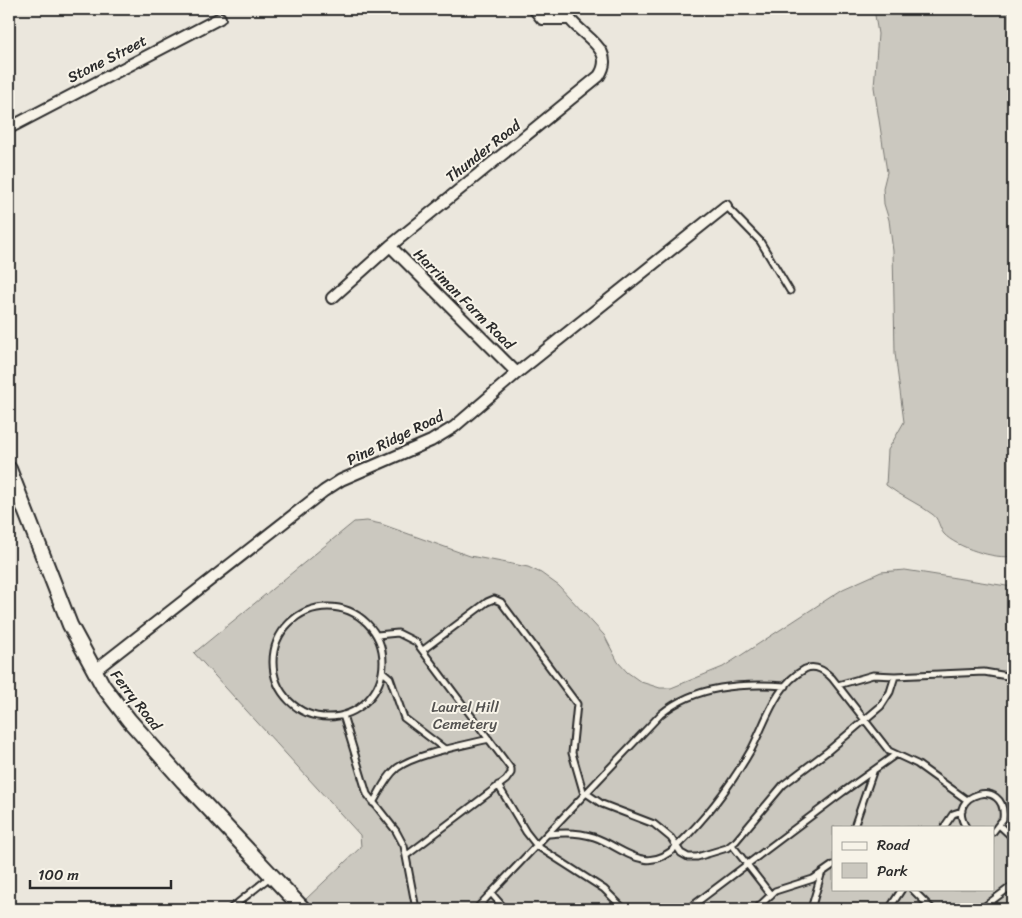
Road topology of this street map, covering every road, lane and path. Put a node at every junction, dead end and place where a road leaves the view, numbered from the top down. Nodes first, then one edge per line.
1 (534, 9) edge
2 (564, 9) edge
3 (220, 18) dead end
4 (568, 20) junction
5 (9, 128) edge
6 (726, 206) joint
7 (390, 246) junction
8 (790, 291) dead end
9 (332, 298) dead end
10 (517, 373) junction
11 (9, 469) edge
12 (12, 484) edge
13 (376, 635) junction
14 (423, 650) junction
15 (94, 671) junction
16 (383, 672) junction
17 (895, 676) junction
18 (1013, 677) edge
19 (838, 685) junction
20 (786, 686) junction
21 (343, 715) junction
22 (865, 721) junction
23 (489, 739) junction
24 (446, 750) junction
25 (895, 756) junction
26 (874, 772) junction
27 (498, 785) junction
28 (586, 795) junction
29 (967, 800) junction
30 (373, 803) junction
31 (962, 811) junction
32 (854, 826) edge
33 (945, 826) edge
34 (966, 826) edge
35 (1000, 826) junction
36 (994, 831) edge
37 (549, 834) junction
38 (1013, 838) edge
39 (732, 845) junction
40 (537, 846) junction
41 (677, 846) junction
42 (407, 855) junction
43 (748, 864) junction
44 (832, 866) edge
45 (272, 875) junction
46 (821, 875) junction
47 (1013, 885) edge
48 (901, 890) edge
49 (913, 890) edge
50 (491, 893) junction
51 (771, 895) junction
52 (230, 909) edge
53 (303, 909) edge
54 (416, 909) edge
55 (476, 909) edge
56 (504, 909) edge
57 (624, 909) edge
58 (688, 909) edge
59 (756, 909) edge
60 (811, 909) edge
61 (889, 909) edge
62 (932, 909) edge
63 (981, 909) edge

1 - 4 street
2 - 4 street, Thunder Road
3 - 5 street, Stone Street
4 - 7 street, Thunder Road
6 - 8 lane
6 - 10 street, Pine Ridge Road
7 - 9 street, Thunder Road
7 - 10 street, Harriman Farm Road
10 - 15 street, Pine Ridge Road
11 - 12 main road, Ferry Road
12 - 15 main road, Ferry Road
13 - 14 lane
13 - 16 lane
13 - 21 lane
14 - 23 lane
14 - 28 lane
15 - 45 main road, Ferry Road
16 - 21 lane
16 - 24 lane
17 - 18 lane
17 - 19 lane
17 - 22 lane
19 - 20 lane
19 - 22 lane
20 - 28 lane
20 - 41 lane
21 - 30 lane
22 - 25 lane
22 - 39 lane
23 - 24 lane
23 - 27 lane
24 - 30 lane
25 - 26 lane
25 - 29 lane
26 - 32 lane
26 - 43 lane
27 - 40 lane
27 - 42 lane
28 - 37 lane
28 - 41 lane
29 - 31 lane
29 - 35 lane
30 - 42 lane
31 - 33 lane
31 - 34 lane
35 - 36 lane
35 - 38 lane
37 - 40 lane
37 - 41 lane
39 - 41 lane
39 - 43 lane
40 - 50 lane
40 - 57 lane
42 - 54 lane
43 - 51 lane
43 - 58 lane
44 - 46 lane
45 - 52 lane
45 - 53 main road, Ferry Road
46 - 51 lane
46 - 60 lane
47 - 63 lane
48 - 61 lane
49 - 62 lane
50 - 55 lane
50 - 56 lane
51 - 59 lane

